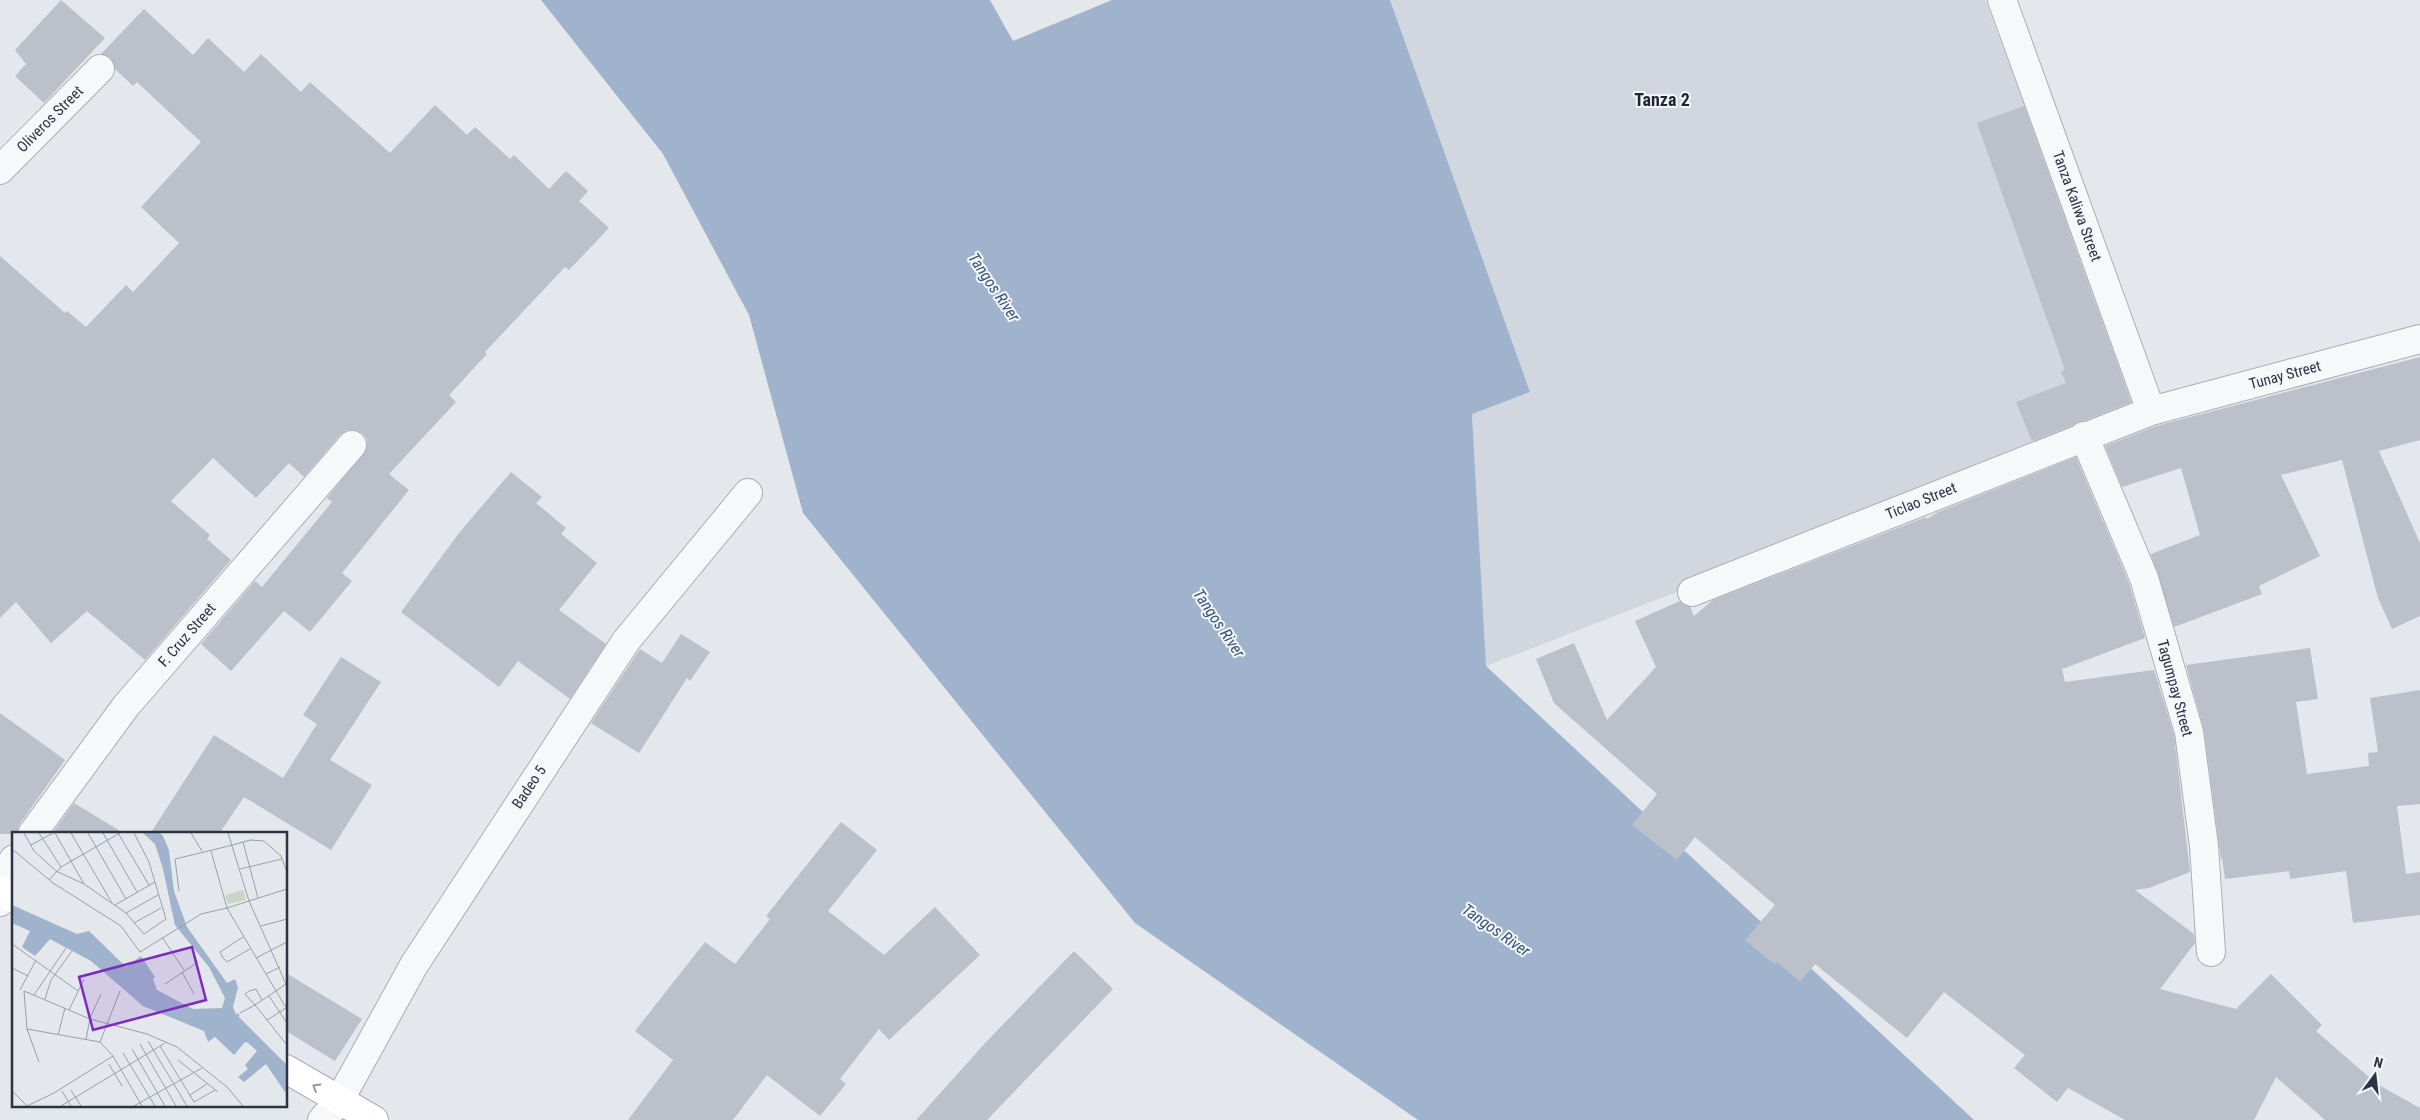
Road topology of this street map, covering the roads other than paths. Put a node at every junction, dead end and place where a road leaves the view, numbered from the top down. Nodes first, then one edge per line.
1 (2002, 0) edge
2 (100, 69) dead end
3 (0, 170) edge
4 (2420, 339) edge
5 (2151, 411) junction
6 (2084, 436) junction
7 (352, 445) dead end
8 (748, 494) dead end
9 (1692, 592) dead end
10 (33, 832) edge
11 (12, 863) edge
12 (5, 896) edge
13 (2211, 952) dead end
14 (288, 1071) edge
15 (331, 1110) edge
16 (374, 1120) edge

1 - 5 street, Tanza Kaliwa Street
2 - 3 street, Oliveros Street
4 - 5 street, Tunay Street
5 - 6 street, Ticlao Street
6 - 9 street, Ticlao Street
6 - 13 street, Tagumpay Street
7 - 10 street, F. Cruz Street
8 - 15 street, Badeo 5
11 - 12 street
15 -> 14 main road
15 - 16 main road

